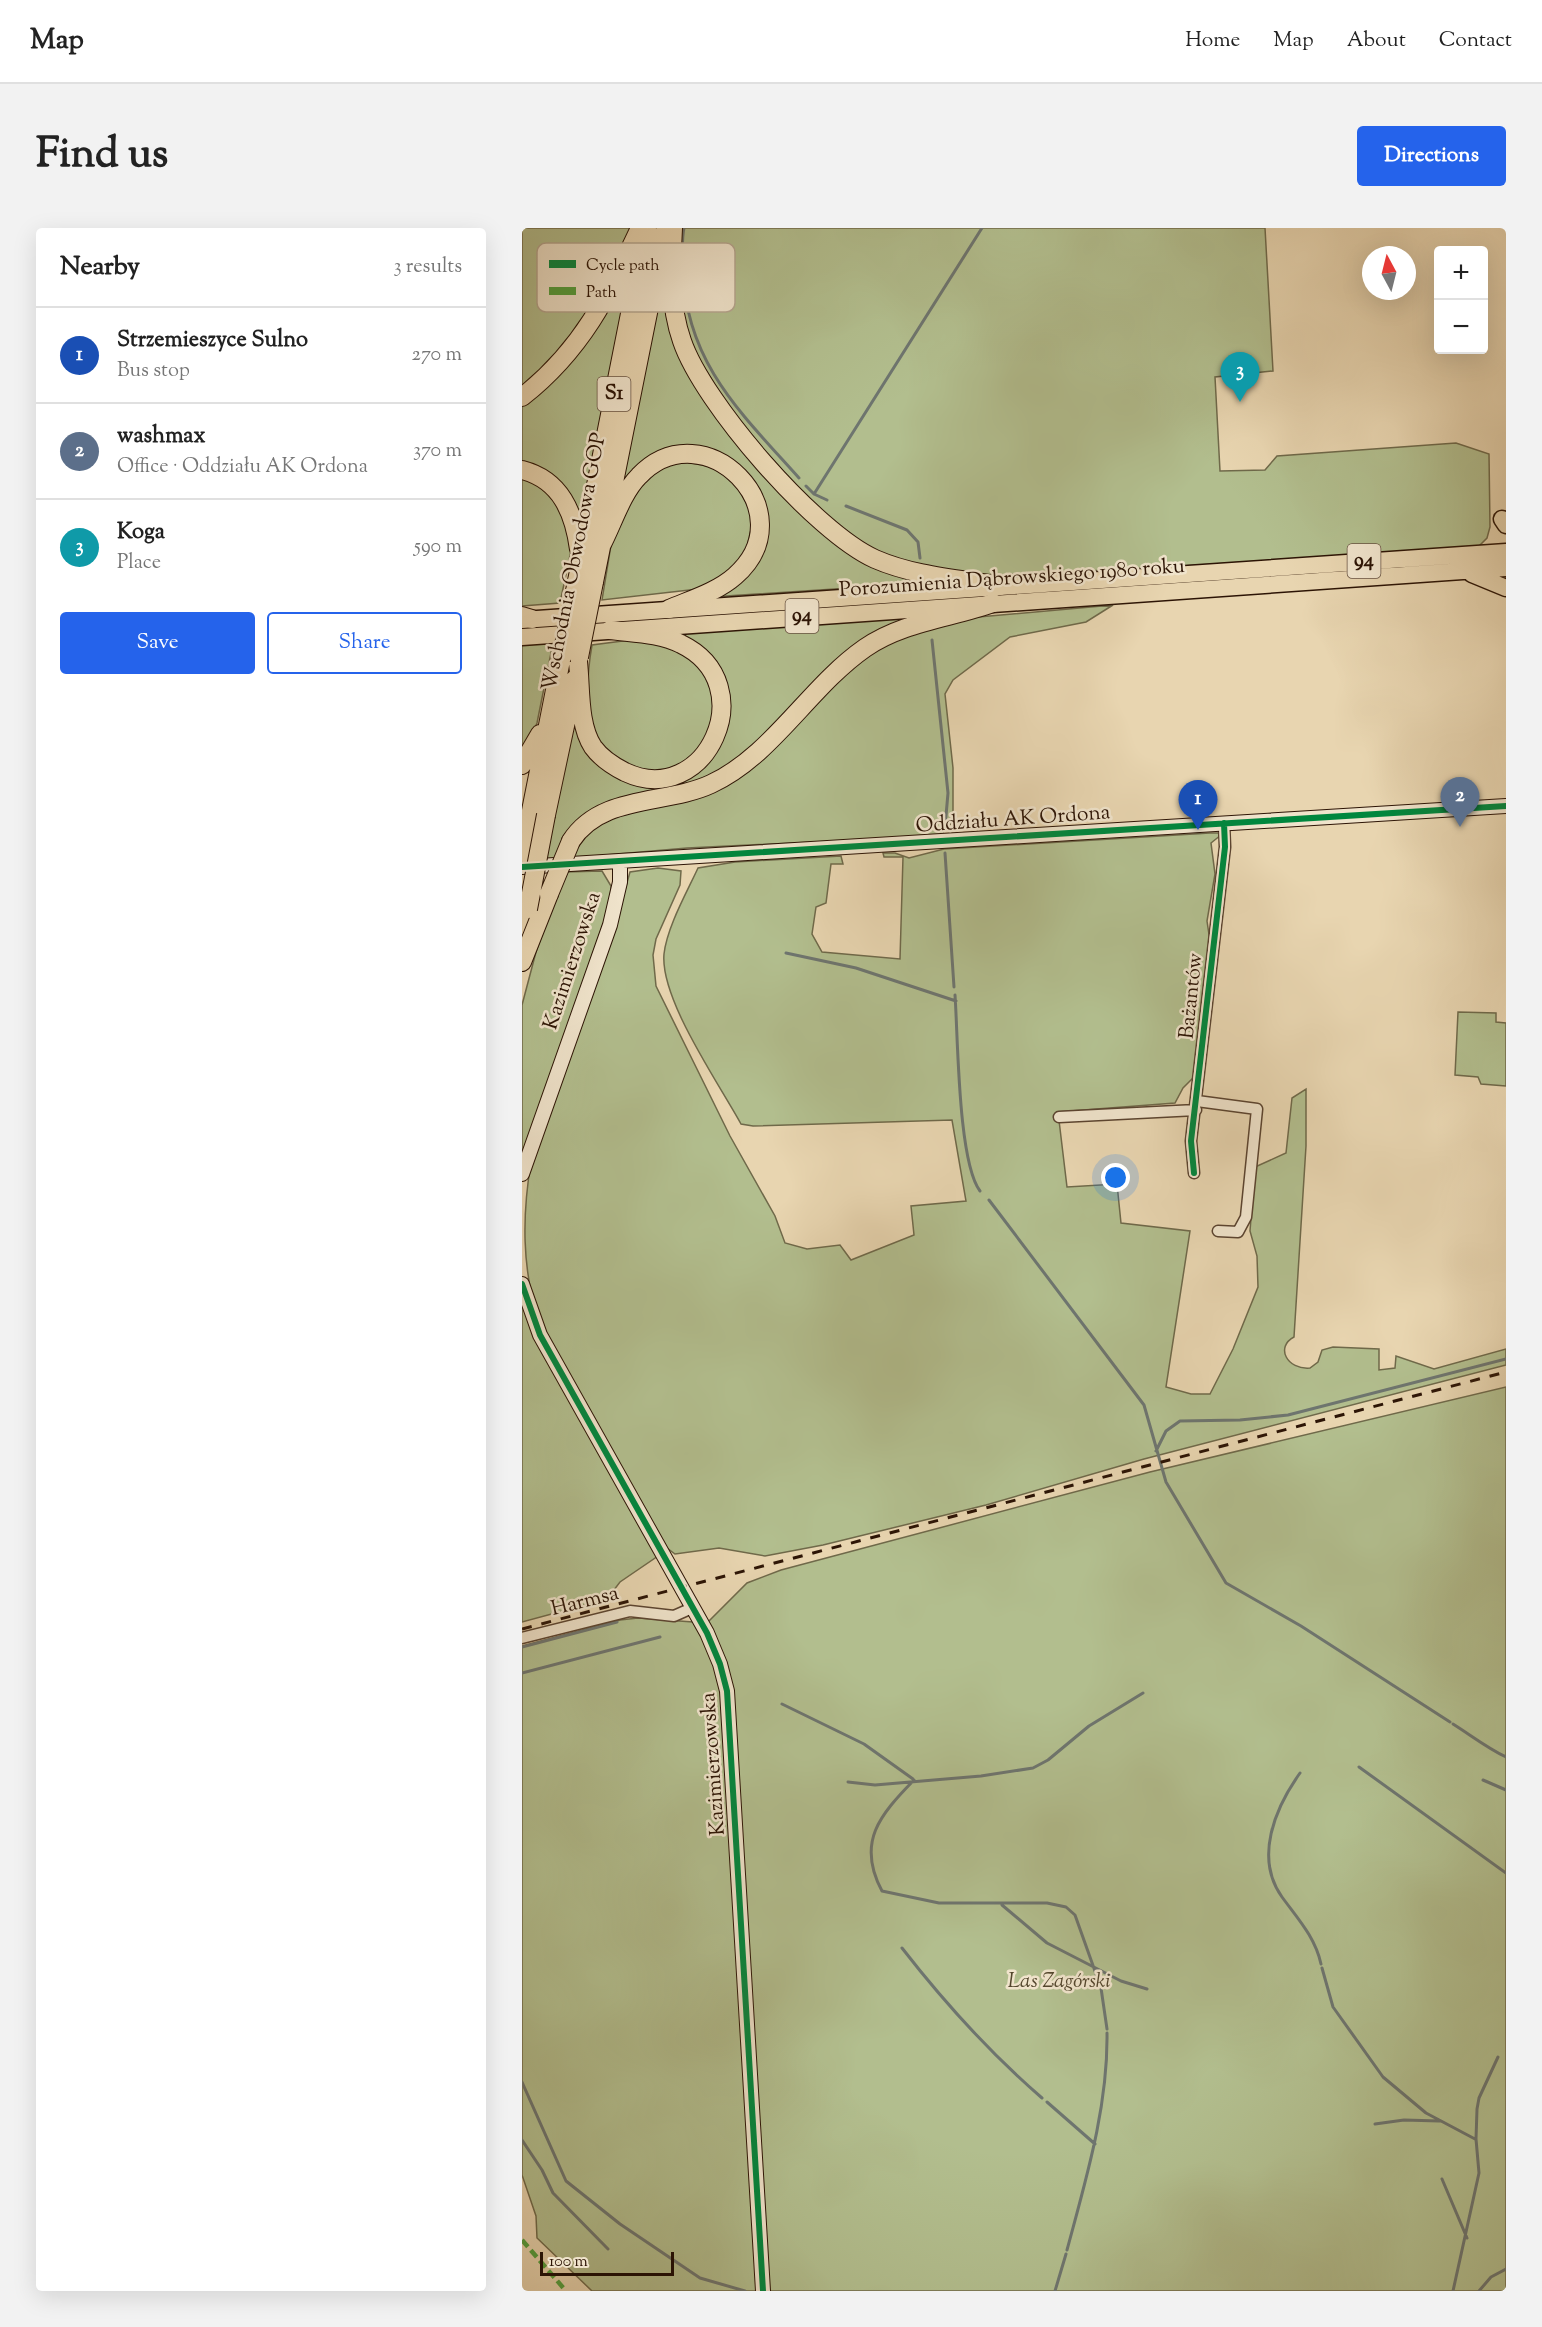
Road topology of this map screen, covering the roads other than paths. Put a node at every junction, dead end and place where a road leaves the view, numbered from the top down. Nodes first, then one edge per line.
1 (640, 228) edge
2 (647, 228) edge
3 (665, 228) edge
4 (673, 228) edge
5 (633, 243) edge
6 (644, 243) edge
7 (662, 243) edge
8 (672, 243) edge
9 (598, 312) edge
10 (630, 312) edge
11 (648, 312) edge
12 (674, 312) edge
13 (522, 397) edge
14 (522, 470) edge
15 (602, 544) junction
16 (581, 560) junction
17 (1506, 562) edge
18 (1465, 571) junction
19 (586, 581) junction
20 (1506, 588) edge
21 (997, 595) junction
22 (669, 609) junction
23 (525, 618) edge
24 (610, 630) junction
25 (522, 637) edge
26 (573, 660) junction
27 (551, 711) junction
28 (522, 765) edge
29 (1506, 806) edge
30 (539, 814) junction
31 (1224, 823) junction
32 (522, 856) edge
33 (620, 861) junction
34 (522, 867) edge
35 (522, 940) edge
36 (522, 962) edge
37 (1196, 1105) junction
38 (1059, 1117) dead end
39 (1194, 1173) dead end
40 (522, 1174) edge
41 (1218, 1231) dead end
42 (522, 1284) edge
43 (692, 1608) junction
44 (522, 1638) edge
45 (763, 2291) edge

1 - 5 highway
2 - 6 highway, Wschodnia Obwodowa GOP / S1
3 - 7 highway, Wschodnia Obwodowa GOP / S1
4 - 8 highway
9 - 13 highway
10 - 16 highway, Wschodnia Obwodowa GOP / S1
11 - 15 highway, Wschodnia Obwodowa GOP / S1
12 - 21 highway
14 - 16 highway
15 - 19 highway, Wschodnia Obwodowa GOP / S1
15 - 22 highway
16 - 19 highway, Wschodnia Obwodowa GOP / S1
17 - 18 main road, Porozumienia Dąbrowskiego 1980 roku / 94
17 - 21 main road, Porozumienia Dąbrowskiego 1980 roku / 94
18 - 20 main road
18 - 21 main road, Porozumienia Dąbrowskiego 1980 roku / 94
19 - 26 highway, Wschodnia Obwodowa GOP / S1, bridge
21 - 22 main road, Porozumienia Dąbrowskiego 1980 roku / 94
21 - 24 main road, Porozumienia Dąbrowskiego 1980 roku / 94
21 - 36 highway, bridge
22 - 23 main road, Porozumienia Dąbrowskiego 1980 roku / 94
24 - 25 main road, Porozumienia Dąbrowskiego 1980 roku / 94
24 - 26 highway
26 - 27 highway, Wschodnia Obwodowa GOP / S1
26 - 30 highway, Wschodnia Obwodowa GOP / S1
27 - 28 highway
27 - 30 highway, Wschodnia Obwodowa GOP / S1
29 - 31 street, Oddziału AK Ordona
30 - 32 highway, Wschodnia Obwodowa GOP / S1
30 - 35 highway, Wschodnia Obwodowa GOP / S1, bridge
31 - 33 street, Oddziału AK Ordona
31 - 37 street, Bażantów
33 - 34 street, Oddziału AK Ordona
33 - 40 street, Kazimierzowska
37 - 38 street
37 - 39 street, Bażantów
37 - 41 street
42 - 43 street, Kazimierzowska
43 - 44 street, Harmsa
43 - 45 street, Kazimierzowska

